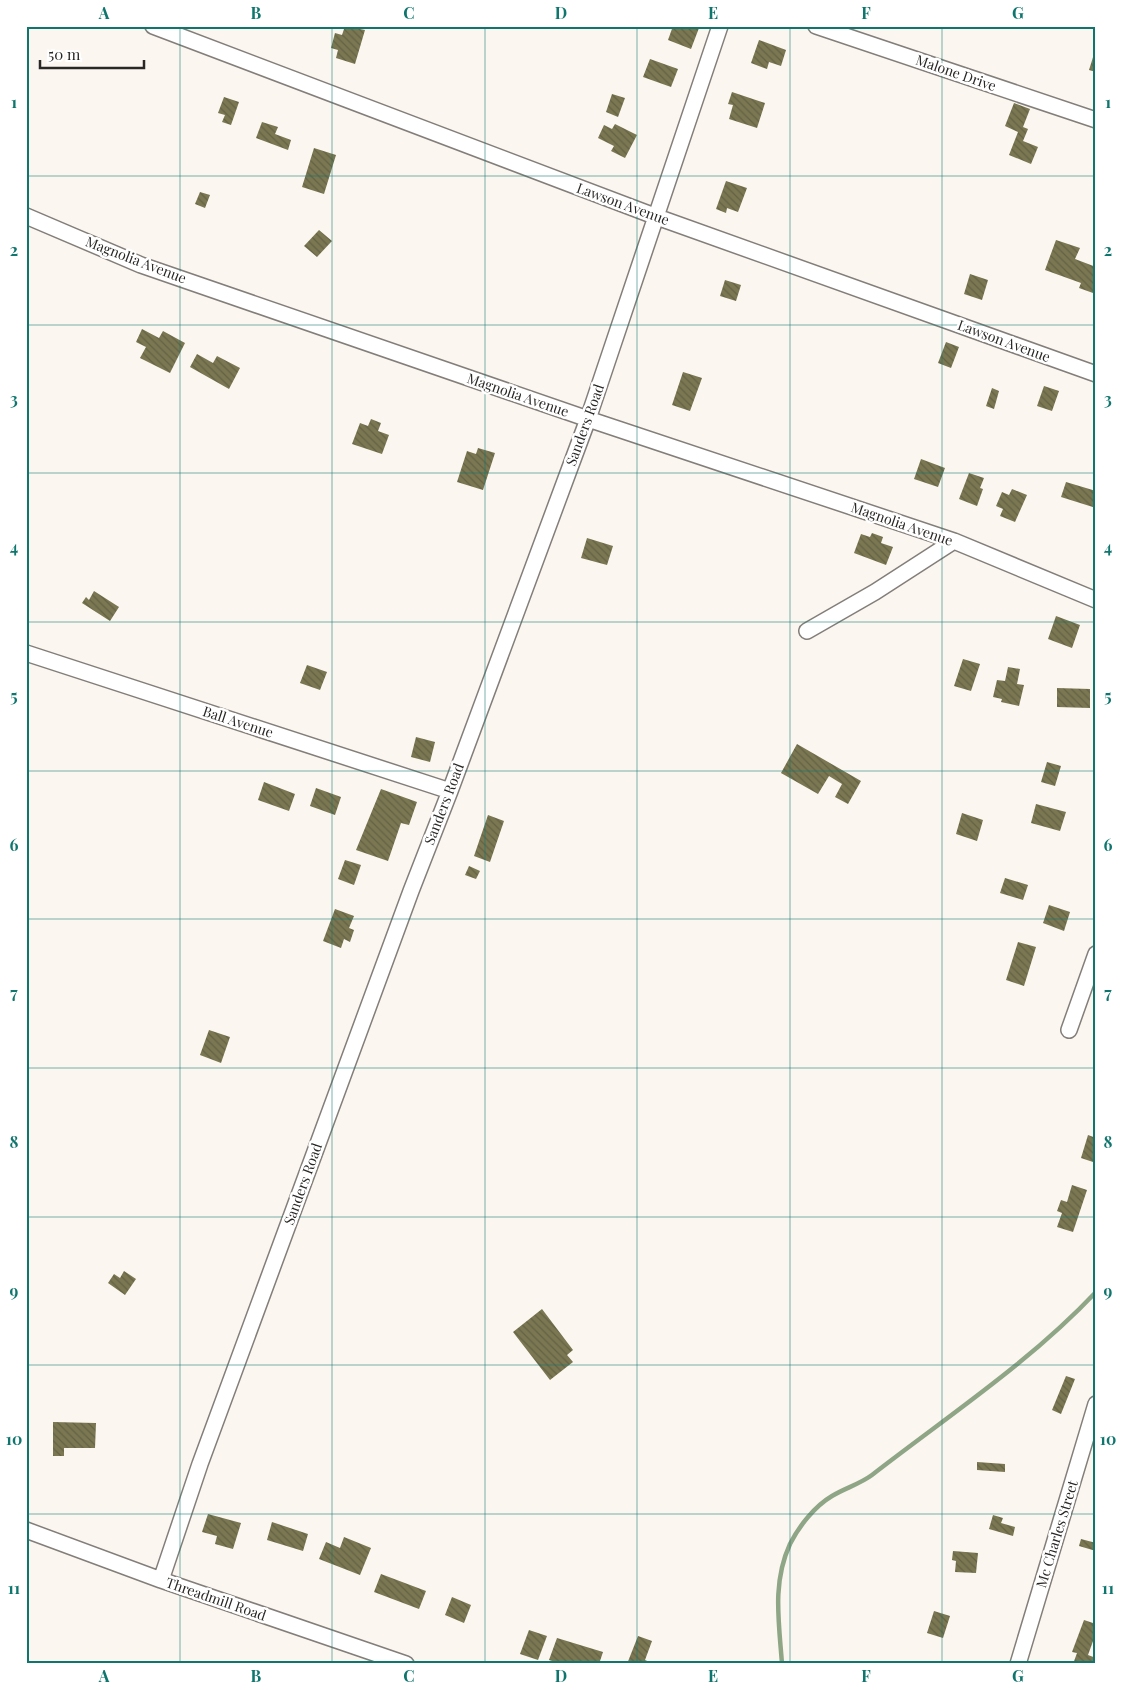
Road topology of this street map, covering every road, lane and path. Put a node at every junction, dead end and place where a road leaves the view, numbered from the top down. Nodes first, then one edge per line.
1 (153, 26) edge
2 (720, 26) edge
3 (816, 26) edge
4 (1096, 120) edge
5 (26, 216) edge
6 (657, 217) junction
7 (1096, 374) edge
8 (588, 419) junction
9 (954, 541) junction
10 (1096, 600) edge
11 (807, 631) dead end
12 (26, 653) edge
13 (450, 791) junction
14 (1096, 954) edge
15 (1069, 1030) dead end
16 (1096, 1404) edge
17 (26, 1530) edge
18 (161, 1580) junction
19 (406, 1664) edge
20 (1018, 1664) edge

1 - 6 street, Lawson Avenue
2 - 6 street, Sanders Road
3 - 4 street, Malone Drive
5 - 8 street, Magnolia Avenue
6 - 7 street, Lawson Avenue
6 - 8 street, Sanders Road
8 - 9 street, Magnolia Avenue
8 - 13 street, Sanders Road
9 - 10 street, Magnolia Avenue
9 - 11 street
12 - 13 street, Ball Avenue
13 - 18 street, Sanders Road
14 - 15 street
16 - 20 street, Mc Charles Street
17 - 18 street, Threadmill Road
18 - 19 street, Threadmill Road

